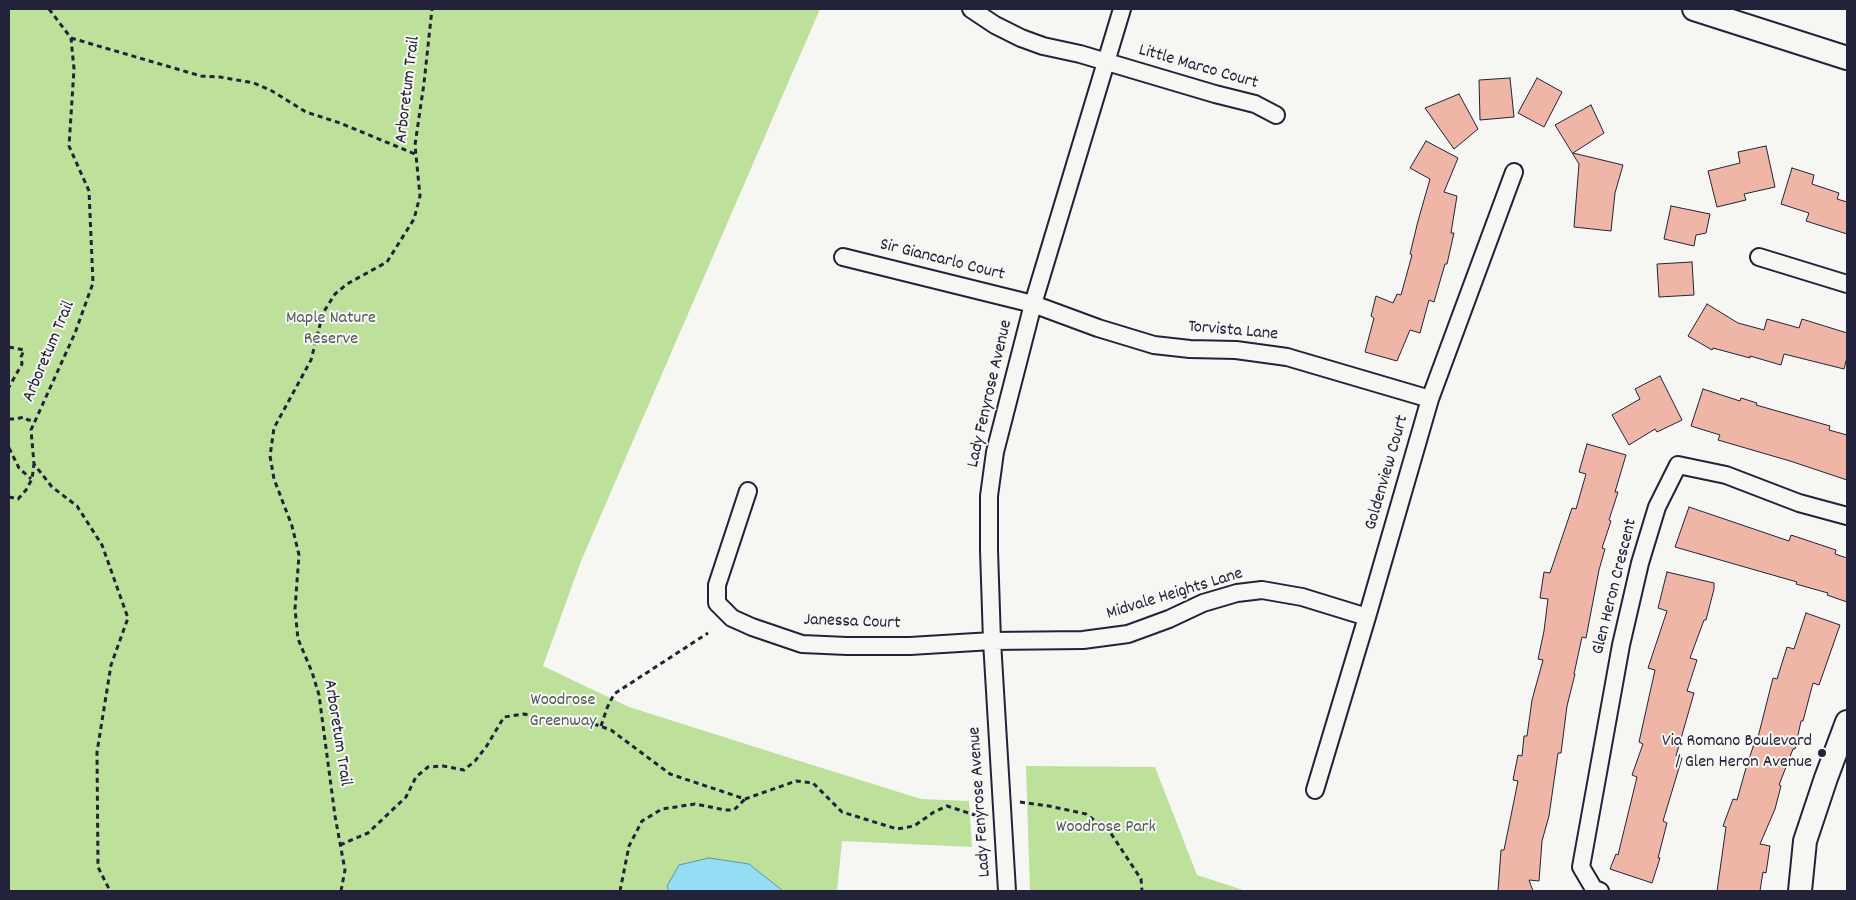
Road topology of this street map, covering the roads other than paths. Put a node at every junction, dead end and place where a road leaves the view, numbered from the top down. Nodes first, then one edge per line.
1 (971, 9) edge
2 (1122, 9) edge
3 (1694, 9) edge
4 (1847, 58) edge
5 (1107, 62) junction
6 (1276, 115) dead end
7 (1514, 172) dead end
8 (843, 257) dead end
9 (1758, 257) dead end
10 (1847, 284) edge
11 (1033, 304) junction
12 (1430, 400) junction
13 (748, 491) dead end
14 (1847, 516) edge
15 (1367, 617) junction
16 (992, 641) junction
17 (1847, 722) edge
18 (1315, 790) dead end
19 (1007, 891) edge
20 (1600, 891) edge
21 (1800, 891) edge

1 - 5 street, Little Marco Court
2 - 5 street, Lady Fenyrose Avenue
3 - 4 street
5 - 6 street, Little Marco Court
5 - 11 street, Lady Fenyrose Avenue
7 - 12 street, Goldenview Court
8 - 11 street, Sir Giancarlo Court
9 - 10 street
11 - 12 street, Torvista Lane
11 - 16 street, Lady Fenyrose Avenue
12 - 15 street, Goldenview Court
13 - 16 street, Janessa Court
14 - 20 street, Glen Heron Crescent
15 - 16 street, Midvale Heights Lane
15 - 18 street, Goldenview Court
16 - 19 street, Lady Fenyrose Avenue
17 - 21 street

